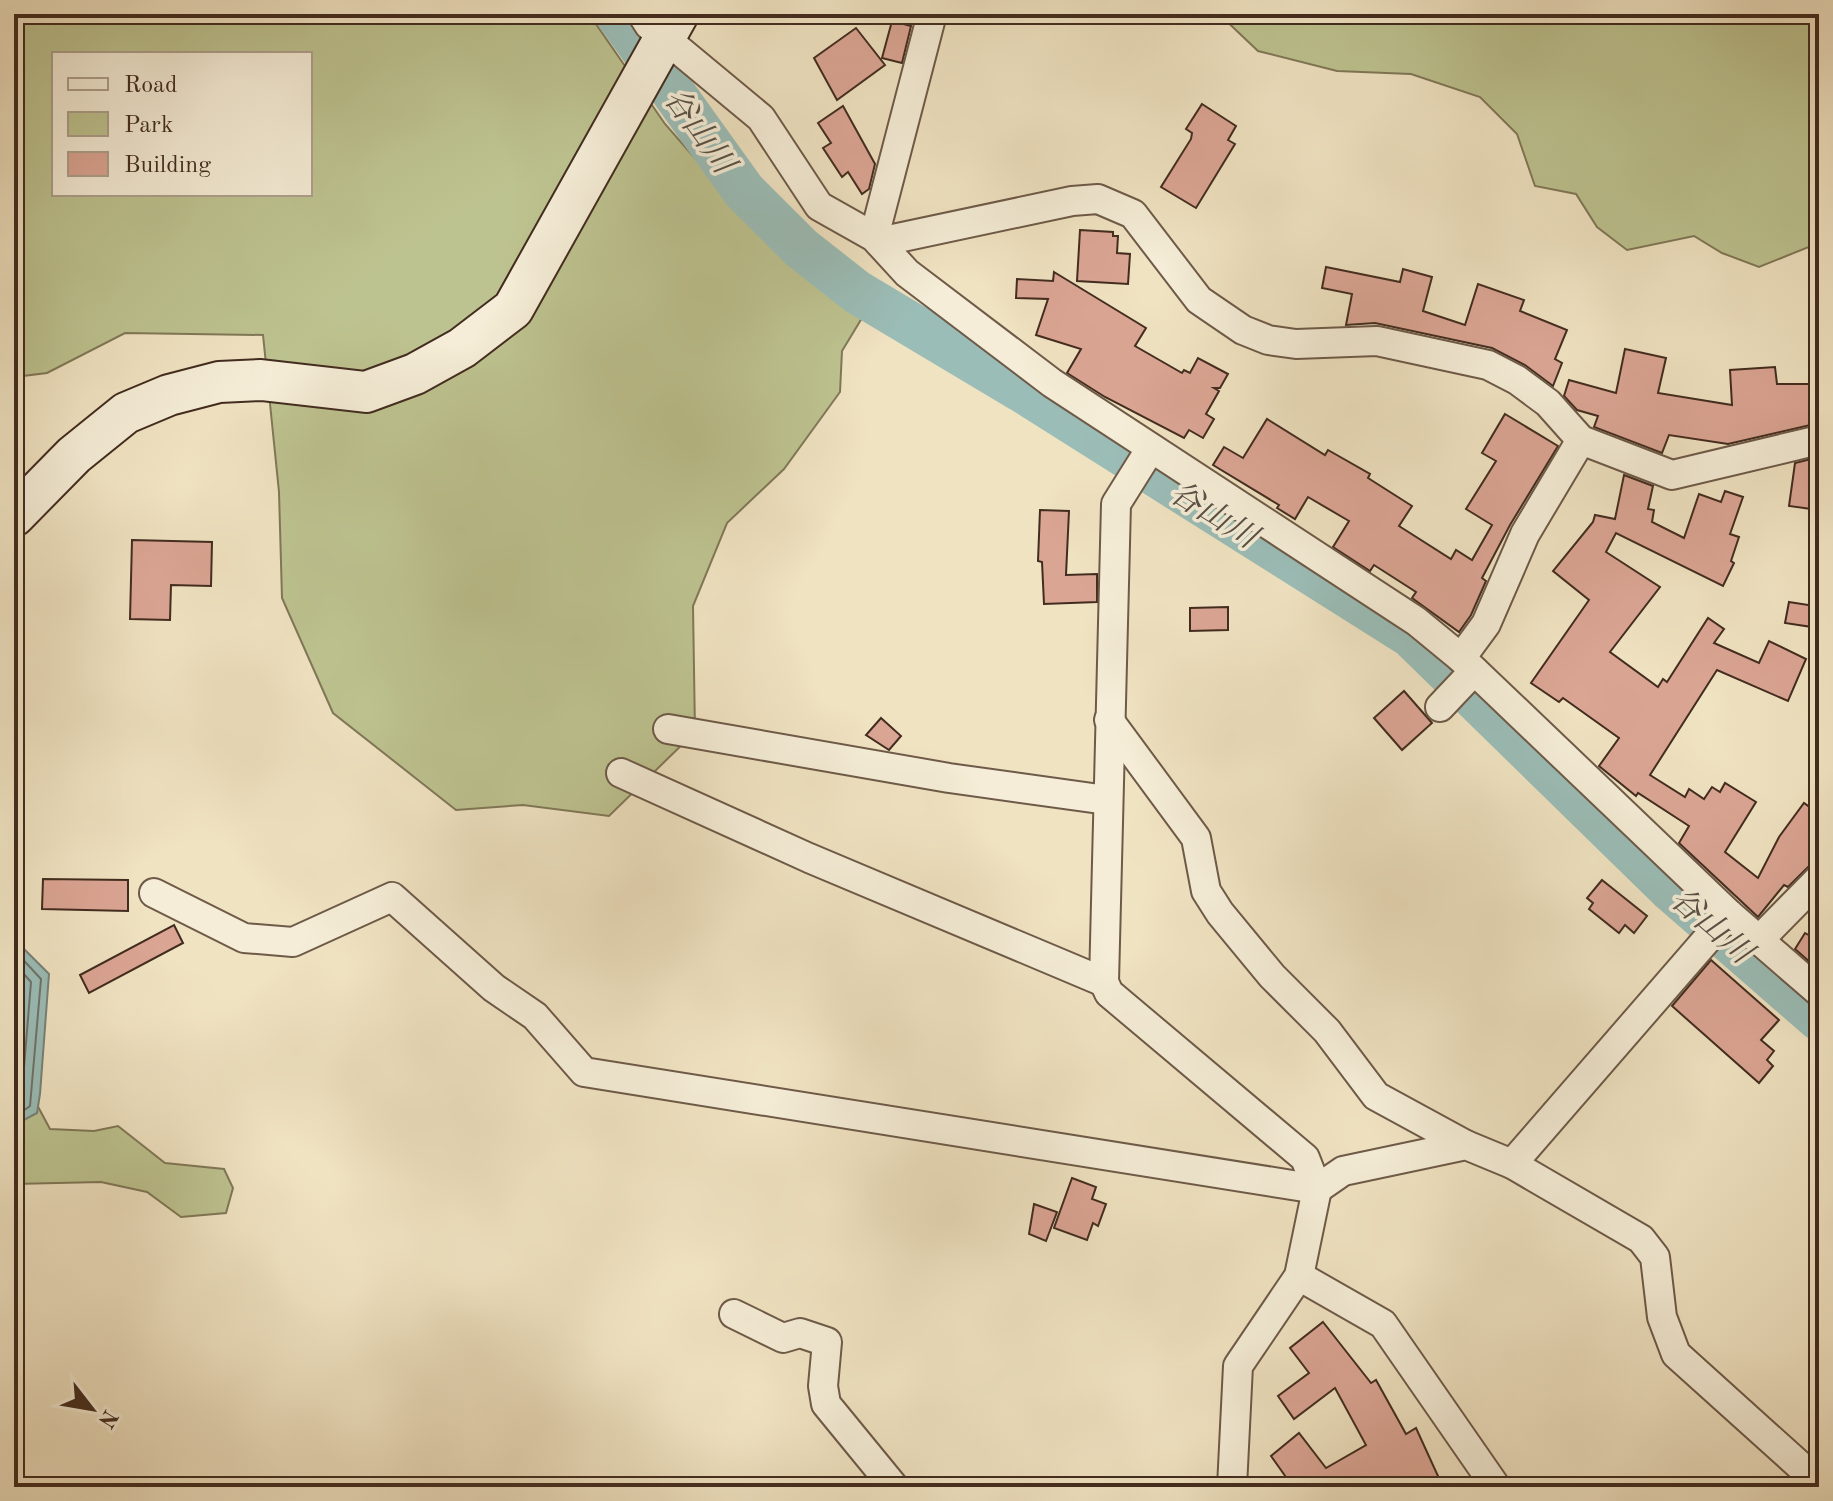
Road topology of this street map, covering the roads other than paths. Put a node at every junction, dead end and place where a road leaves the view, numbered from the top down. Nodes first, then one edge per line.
1 (932, 14) edge
2 (661, 29) edge
3 (876, 240) junction
4 (1581, 440) junction
5 (1819, 440) edge
6 (1150, 449) junction
7 (14, 516) edge
8 (1467, 664) junction
9 (1440, 707) dead end
10 (1109, 720) junction
11 (668, 729) dead end
12 (621, 773) dead end
13 (1107, 800) junction
14 (1819, 879) edge
15 (154, 893) dead end
16 (1729, 914) junction
17 (1760, 939) junction
18 (1104, 982) junction
19 (1819, 992) edge
20 (1466, 1145) junction
21 (1512, 1164) junction
22 (1317, 1189) junction
23 (1299, 1276) junction
24 (734, 1314) dead end
25 (1819, 1473) edge
26 (894, 1487) edge
27 (1232, 1487) edge
28 (1496, 1487) edge

1 - 3 street
2 - 3 street
2 - 7 street
3 - 4 street
3 - 6 street
4 - 5 street
4 - 8 street
6 - 8 street
6 - 10 street
8 - 9 street
8 - 16 street
10 - 13 street
10 - 20 street
11 - 13 street
12 - 18 street
13 - 18 street
14 - 17 street
15 - 22 street
16 - 17 street
16 - 21 street
17 - 19 street
18 - 22 street
20 - 21 street
20 - 22 street
21 - 25 street
22 - 23 street
23 - 27 street
23 - 28 street
24 - 26 street

